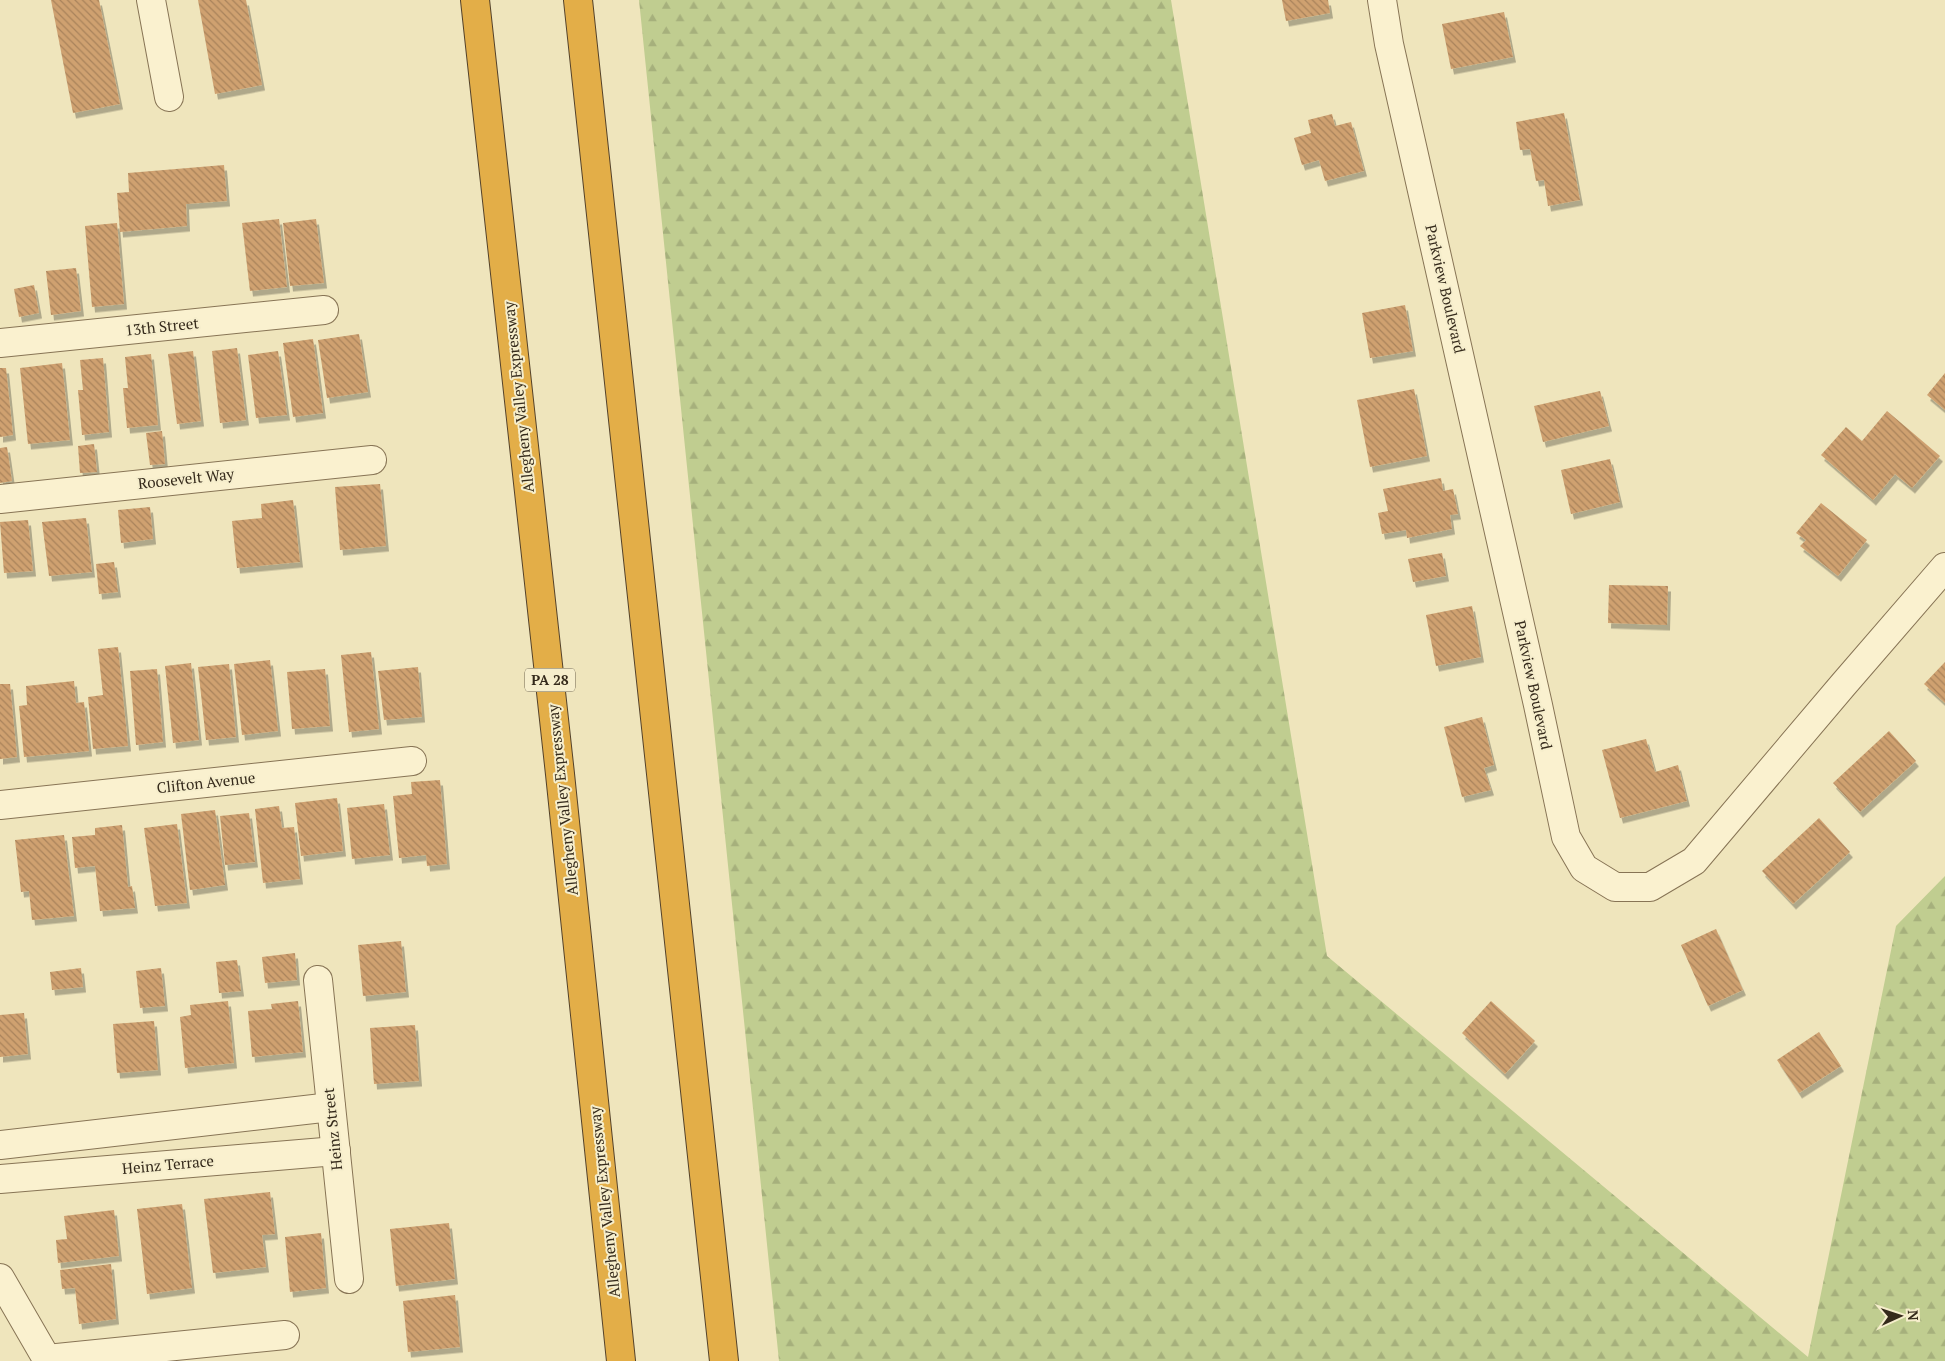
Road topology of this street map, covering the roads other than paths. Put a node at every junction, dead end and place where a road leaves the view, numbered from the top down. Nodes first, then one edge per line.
1 (151, 0) edge
2 (475, 0) edge
3 (578, 0) edge
4 (1382, 0) edge
5 (169, 97) dead end
6 (324, 310) dead end
7 (0, 343) edge
8 (372, 460) dead end
9 (0, 499) edge
10 (1945, 567) edge
11 (412, 761) dead end
12 (0, 805) edge
13 (318, 980) dead end
14 (331, 1107) junction
15 (64, 1138) junction
16 (0, 1145) edge
17 (336, 1151) junction
18 (69, 1173) junction
19 (0, 1179) edge
20 (0, 1278) edge
21 (348, 1279) dead end
22 (285, 1335) dead end
23 (47, 1360) edge
24 (621, 1361) edge
25 (724, 1361) edge

1 - 5 street
2 - 24 highway, Allegheny Valley Expressway / PA 28
3 - 25 highway
4 - 10 street, Parkview Boulevard
6 - 7 street, 13th Street
8 - 9 street, Roosevelt Way
11 - 12 street, Clifton Avenue
13 - 14 street, Heinz Street
14 - 15 street
14 - 17 street, Heinz Street
15 - 16 street
15 - 18 street
17 - 18 street, Heinz Terrace
17 - 21 street, Heinz Street
18 - 19 street, Heinz Terrace
20 - 23 street
22 - 23 street

